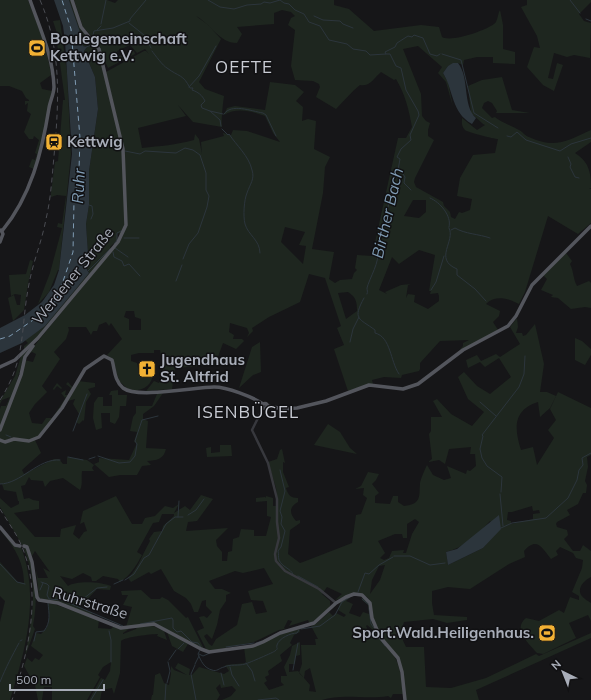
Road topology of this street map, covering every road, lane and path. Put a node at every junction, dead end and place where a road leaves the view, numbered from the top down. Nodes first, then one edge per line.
1 (30, 0) edge
2 (72, 0) edge
3 (591, 226) edge
4 (1, 230) edge
5 (0, 242) edge
6 (38, 338) junction
7 (0, 367) edge
8 (264, 406) junction
9 (0, 430) edge
10 (0, 440) edge
11 (0, 527) edge
12 (336, 603) junction
13 (405, 700) edge

1 - 4 main road
2 - 6 main road, Werdener Straße
3 - 8 main road
4 - 5 main road
6 - 7 main road, Werdener Straße
6 - 9 main road
8 - 10 main road
8 - 12 street
11 - 12 main road, Ruhrstraße
12 - 13 main road, Ruhrstraße

